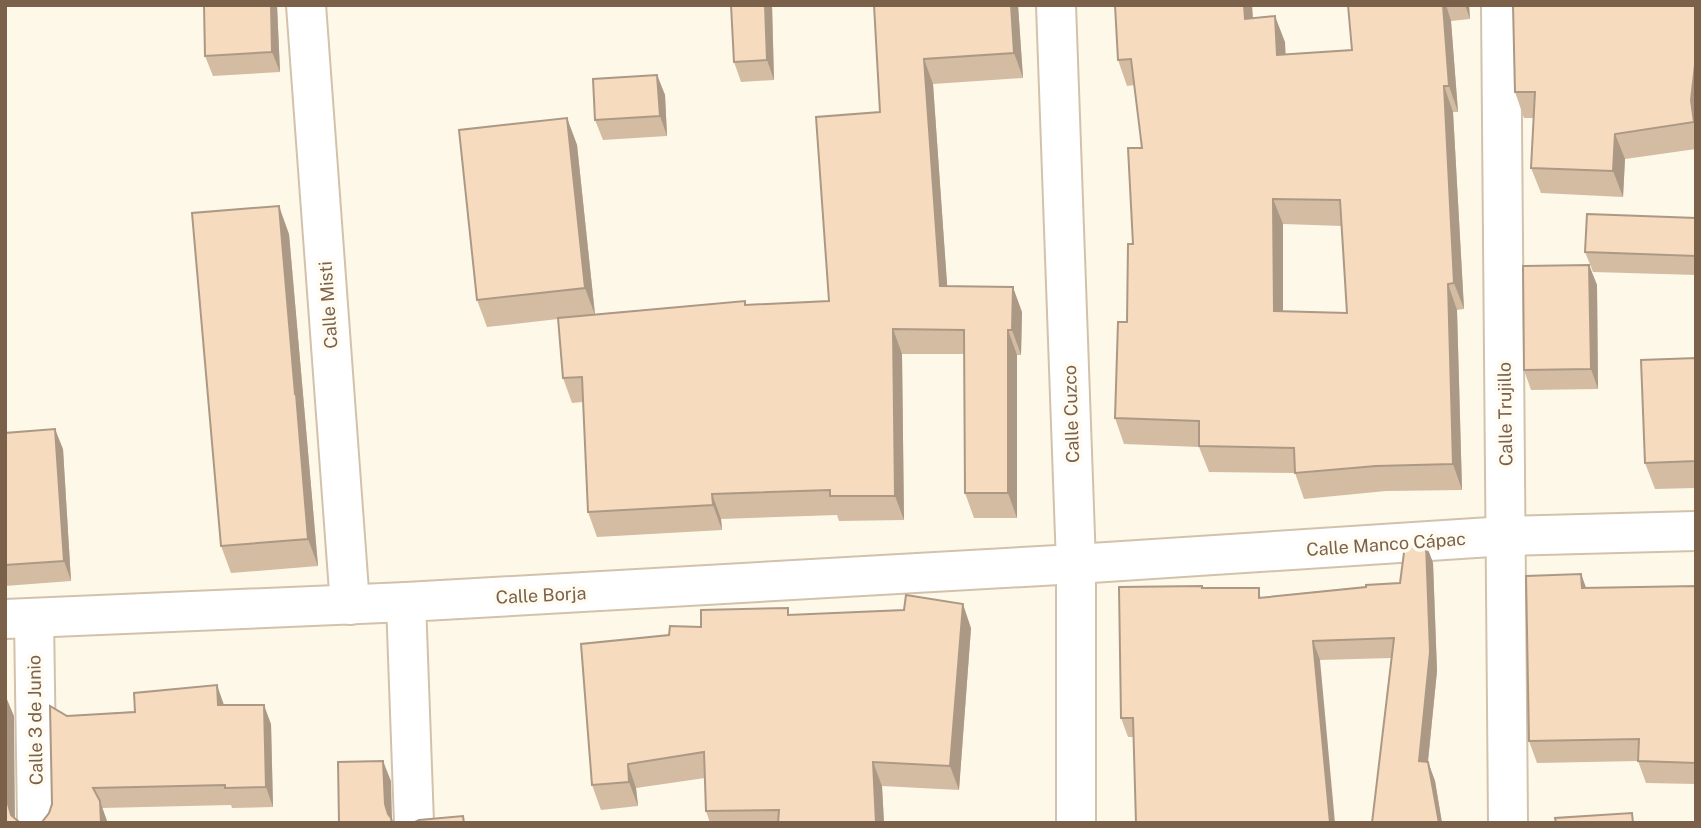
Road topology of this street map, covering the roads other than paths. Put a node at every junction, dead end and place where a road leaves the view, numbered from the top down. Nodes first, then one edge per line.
1 (306, 5) edge
2 (1056, 5) edge
3 (1501, 5) edge
4 (1696, 530) edge
5 (1506, 536) junction
6 (1076, 564) junction
7 (406, 602) junction
8 (350, 605) junction
9 (19, 618) edge
10 (37, 823) edge
11 (414, 823) edge
12 (1076, 823) edge
13 (1508, 823) edge

1 - 8 street, Calle Misti
2 - 6 street, Calle Cuzco
3 - 5 street, Calle Trujillo
4 - 5 street, Calle Manco Cápac
5 - 6 street, Calle Manco Cápac
5 - 13 street, Calle Trujillo
6 - 7 street, Calle Borja
6 - 12 street, Calle Cuzco
7 - 8 street, Calle Borja
7 - 11 street
8 - 9 street, Calle Borja
9 - 10 street, Calle 3 de Junio

